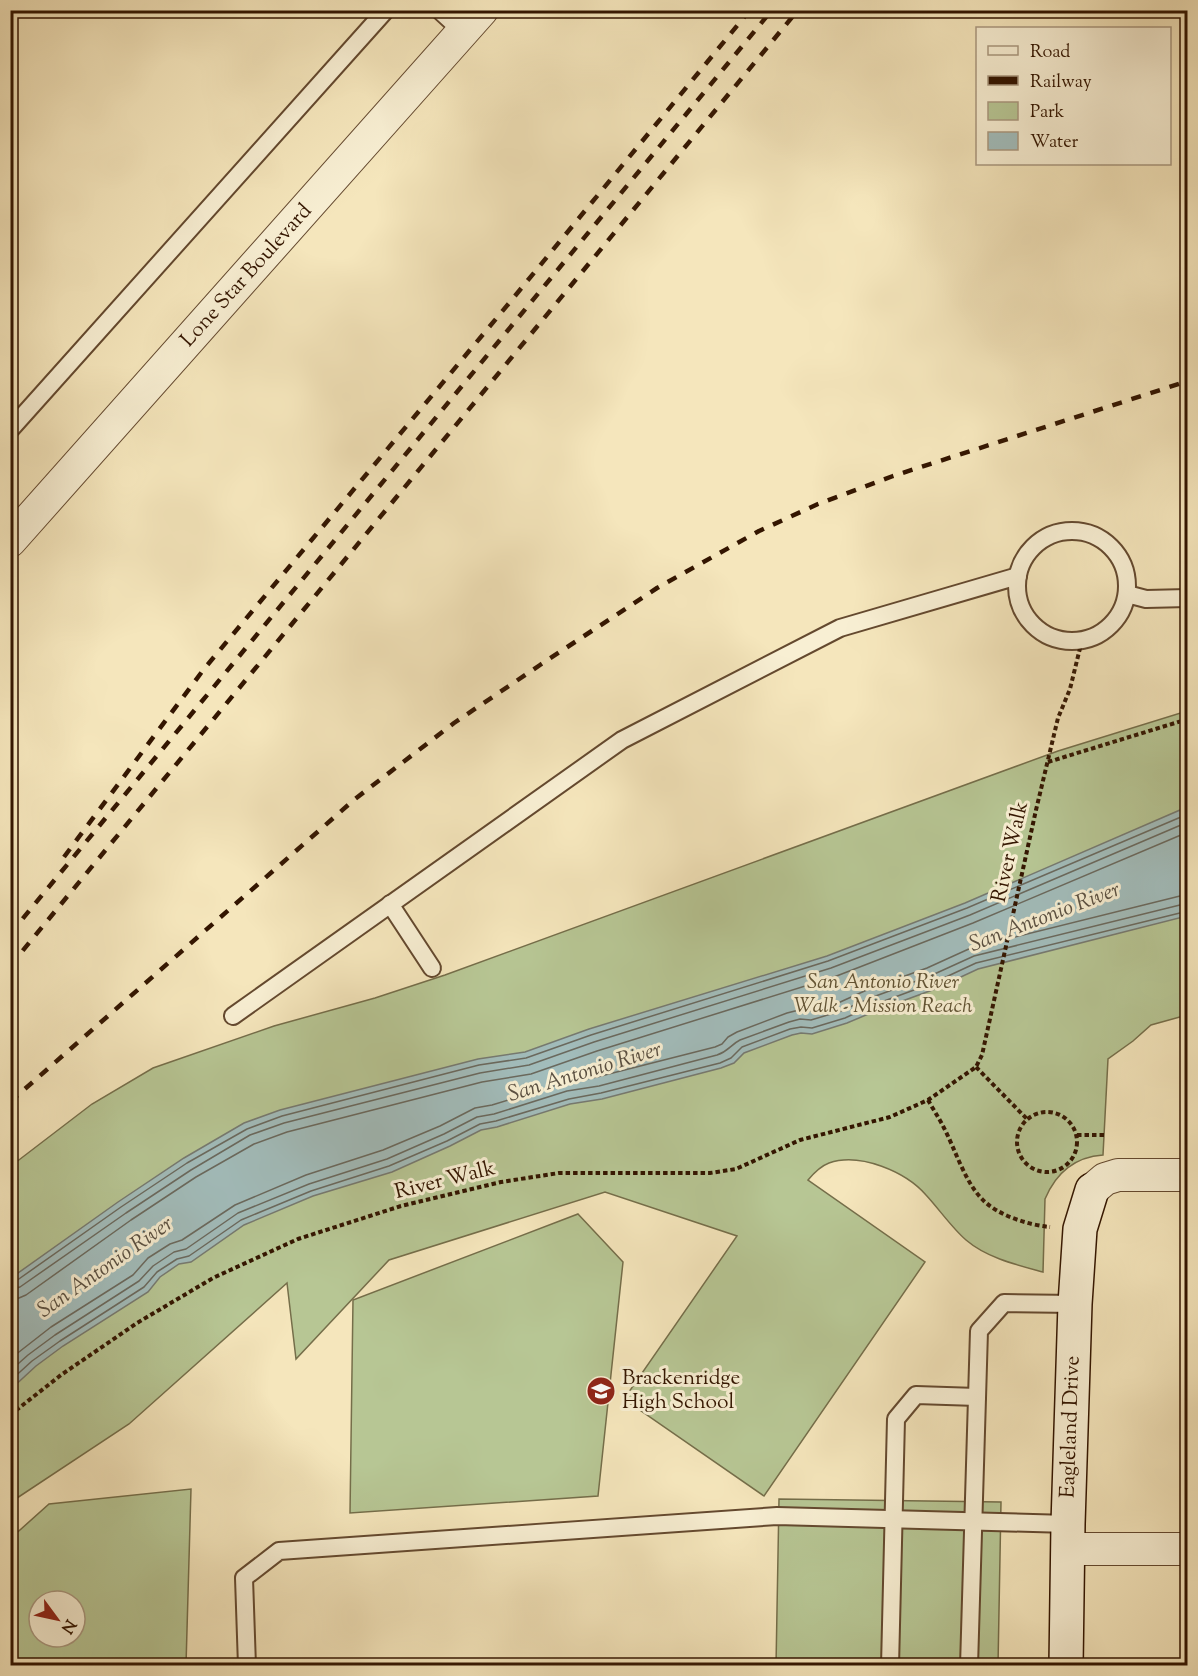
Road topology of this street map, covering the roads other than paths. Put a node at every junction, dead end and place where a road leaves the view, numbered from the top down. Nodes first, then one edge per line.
1 (386, 10) edge
2 (439, 10) edge
3 (473, 21) edge
4 (10, 430) edge
5 (10, 541) edge
6 (1018, 576) junction
7 (1127, 594) junction
8 (1188, 598) edge
9 (390, 904) junction
10 (432, 968) dead end
11 (233, 1016) dead end
12 (1188, 1174) edge
13 (1092, 1190) joint
14 (1075, 1304) junction
15 (977, 1397) junction
16 (893, 1519) junction
17 (973, 1522) junction
18 (1068, 1536) junction
19 (1188, 1549) edge
20 (247, 1665) edge
21 (890, 1665) edge
22 (969, 1665) edge
23 (1066, 1665) edge

1 - 4 lane
2 - 3 lane
3 - 5 street, Lone Star Boulevard
6 - 7 lane
6 - 7 lane
6 - 9 lane
7 - 8 lane
9 - 10 lane
9 - 11 lane
12 - 13 street
13 - 14 street, Eagleland Drive
14 - 15 lane
14 - 18 street, Eagleland Drive
15 - 16 lane
15 - 17 lane
16 - 17 lane
16 - 20 lane
16 - 21 lane
17 - 18 lane
17 - 22 lane
18 - 19 street
18 - 23 street, Eagleland Drive

